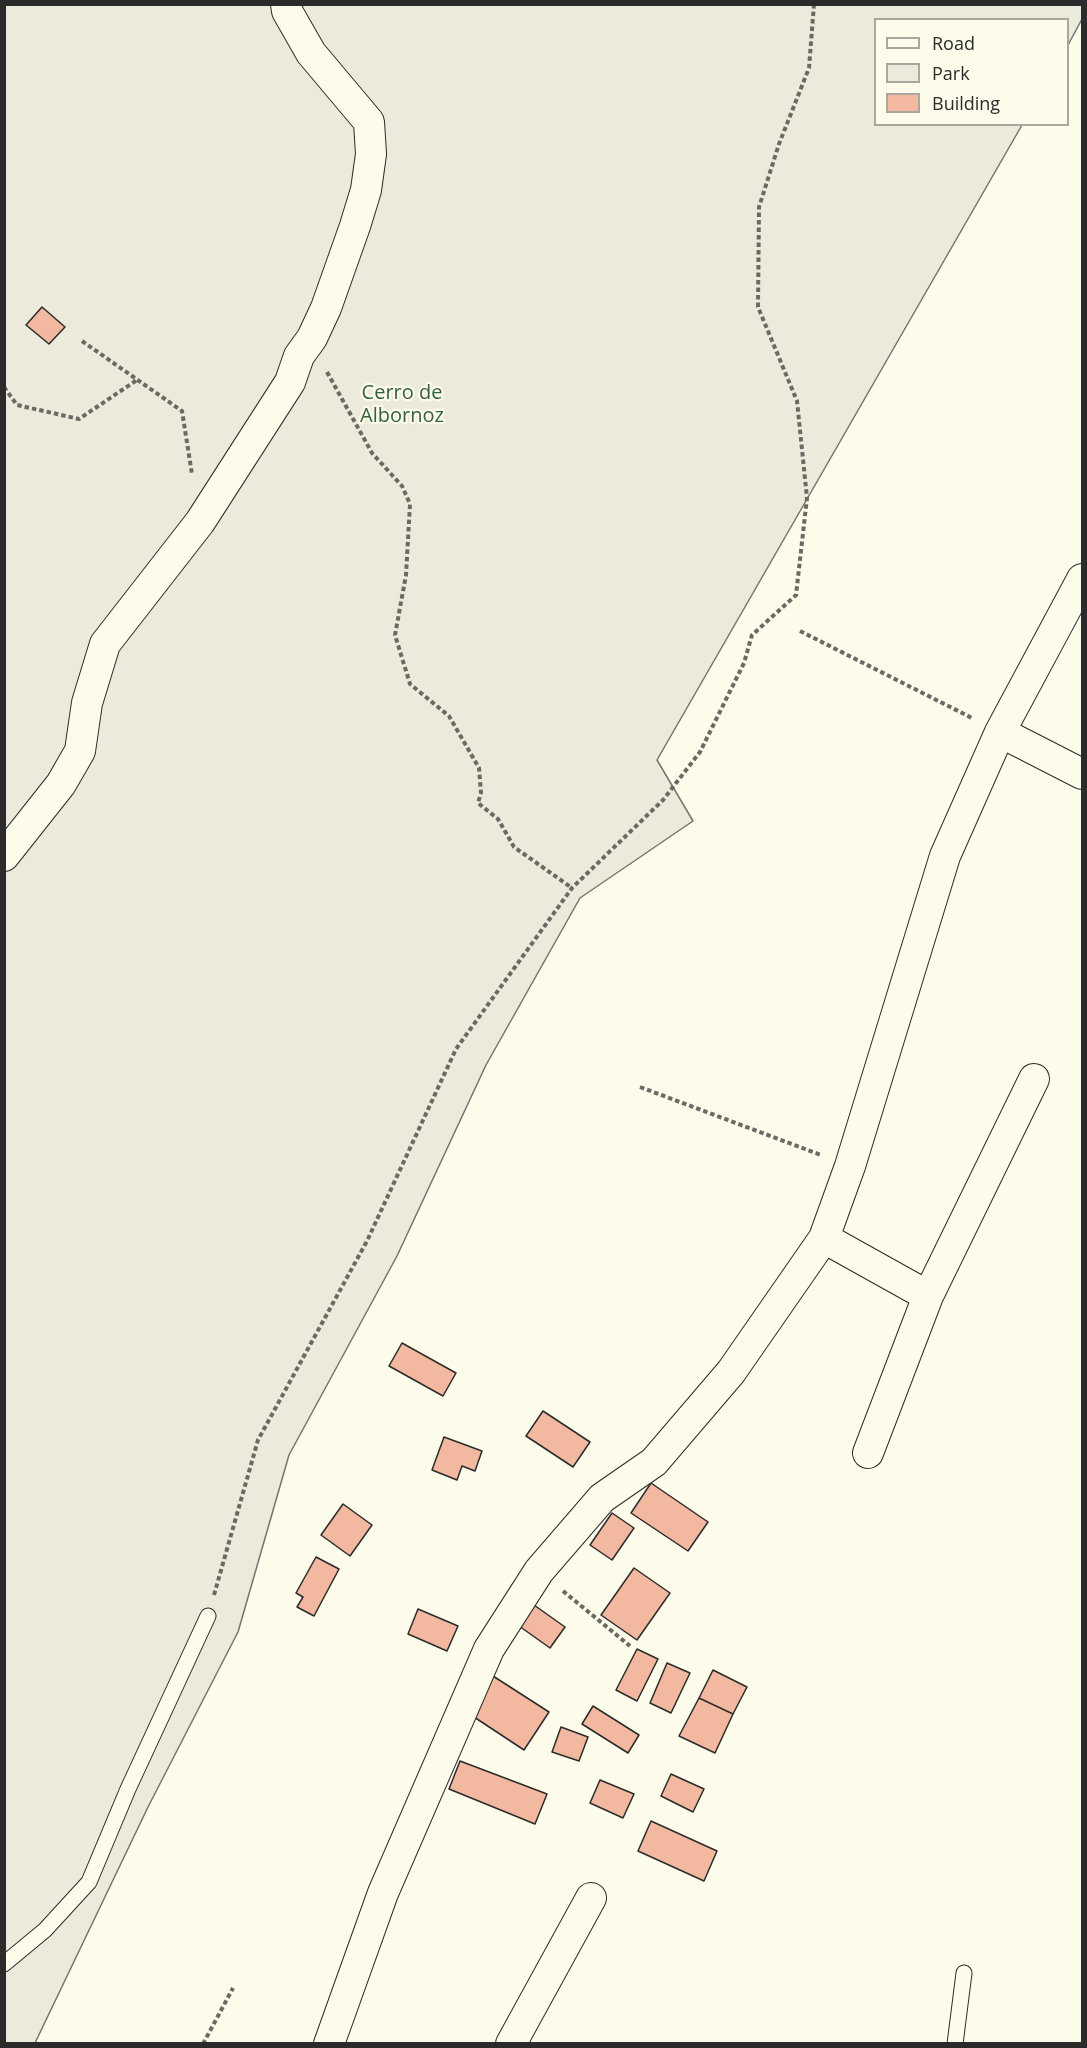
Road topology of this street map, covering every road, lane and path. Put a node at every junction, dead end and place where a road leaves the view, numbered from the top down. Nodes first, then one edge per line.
1 (286, 4) edge
2 (814, 4) edge
3 (82, 341) dead end
4 (299, 356) junction
5 (137, 380) junction
6 (4, 387) edge
7 (200, 522) junction
8 (1083, 579) edge
9 (800, 631) dead end
10 (1000, 732) junction
11 (1083, 774) edge
12 (4, 856) edge
13 (572, 888) junction
14 (1034, 1079) dead end
15 (640, 1087) dead end
16 (850, 1166) junction
17 (824, 1238) junction
18 (928, 1296) junction
19 (868, 1454) dead end
20 (539, 1571) junction
21 (208, 1616) joint
22 (630, 1646) dead end
23 (591, 1898) dead end
24 (4, 1964) edge
25 (964, 1973) dead end
26 (233, 1988) dead end
27 (202, 2043) edge
28 (329, 2043) edge
29 (511, 2043) edge
30 (955, 2043) edge

1 - 4 street
2 - 13 path
3 - 5 path
4 - 7 street
4 - 13 path
5 - 6 path
5 - 7 path
7 - 12 street
8 - 10 street
9 - 10 path
10 - 11 street
10 - 16 street
13 - 21 path
14 - 18 street
15 - 16 path
16 - 17 street
17 - 18 street
17 - 20 street
18 - 19 street
20 - 22 path
20 - 28 street
21 - 24 lane
23 - 29 street
25 - 30 lane
26 - 27 path

